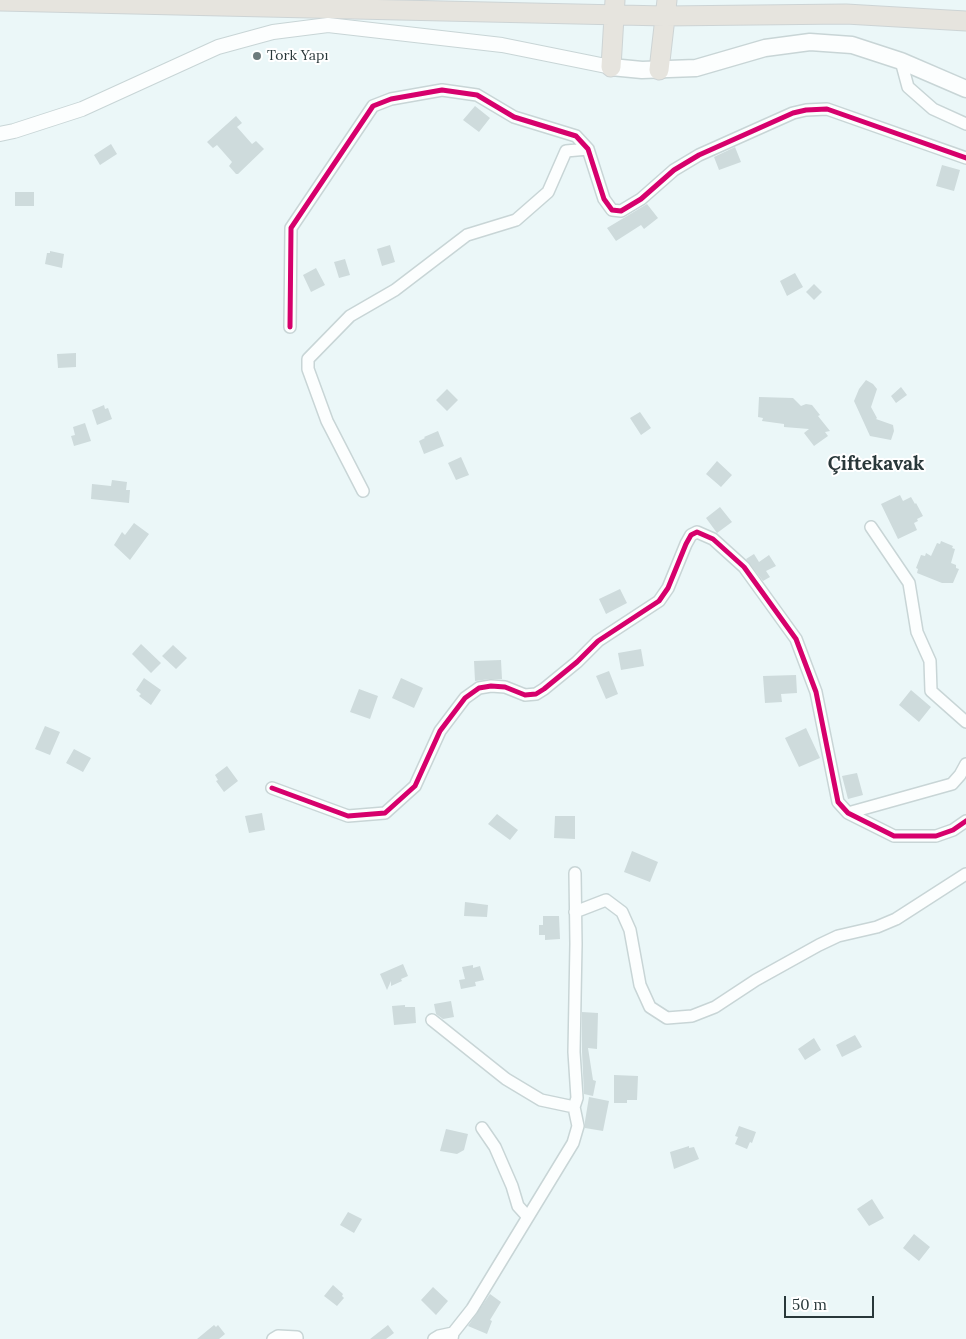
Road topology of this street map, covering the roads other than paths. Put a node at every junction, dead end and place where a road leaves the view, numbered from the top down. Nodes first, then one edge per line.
1 (0, 0) edge
2 (615, 7) edge
3 (666, 8) edge
4 (966, 21) edge
5 (902, 61) junction
6 (610, 67) junction
7 (659, 70) junction
8 (966, 89) edge
9 (966, 124) edge
10 (0, 134) edge
11 (588, 149) junction
12 (966, 158) edge
13 (290, 327) dead end
14 (363, 491) dead end
15 (871, 528) dead end
16 (966, 722) edge
17 (966, 764) edge
18 (272, 788) dead end
19 (848, 813) junction
20 (966, 821) edge
21 (575, 872) dead end
22 (966, 874) edge
23 (575, 912) junction
24 (432, 1020) dead end
25 (574, 1107) junction
26 (482, 1128) dead end
27 (528, 1217) junction
28 (452, 1336) edge
29 (273, 1339) edge
30 (297, 1339) edge
31 (434, 1339) edge

1 - 2 highway
2 - 3 highway
2 - 6 highway
3 - 4 highway
3 - 7 highway
5 - 7 main road
5 - 8 main road
5 - 9 street
6 - 7 main road
6 - 10 street
11 - 12 street
11 - 13 street
11 - 14 street
15 - 16 street
17 - 19 street
18 - 19 street
19 - 20 street
21 - 23 street
22 - 23 street
23 - 25 street
24 - 25 street
25 - 27 street
26 - 27 street
27 - 28 street
28 - 31 street
29 - 30 street

